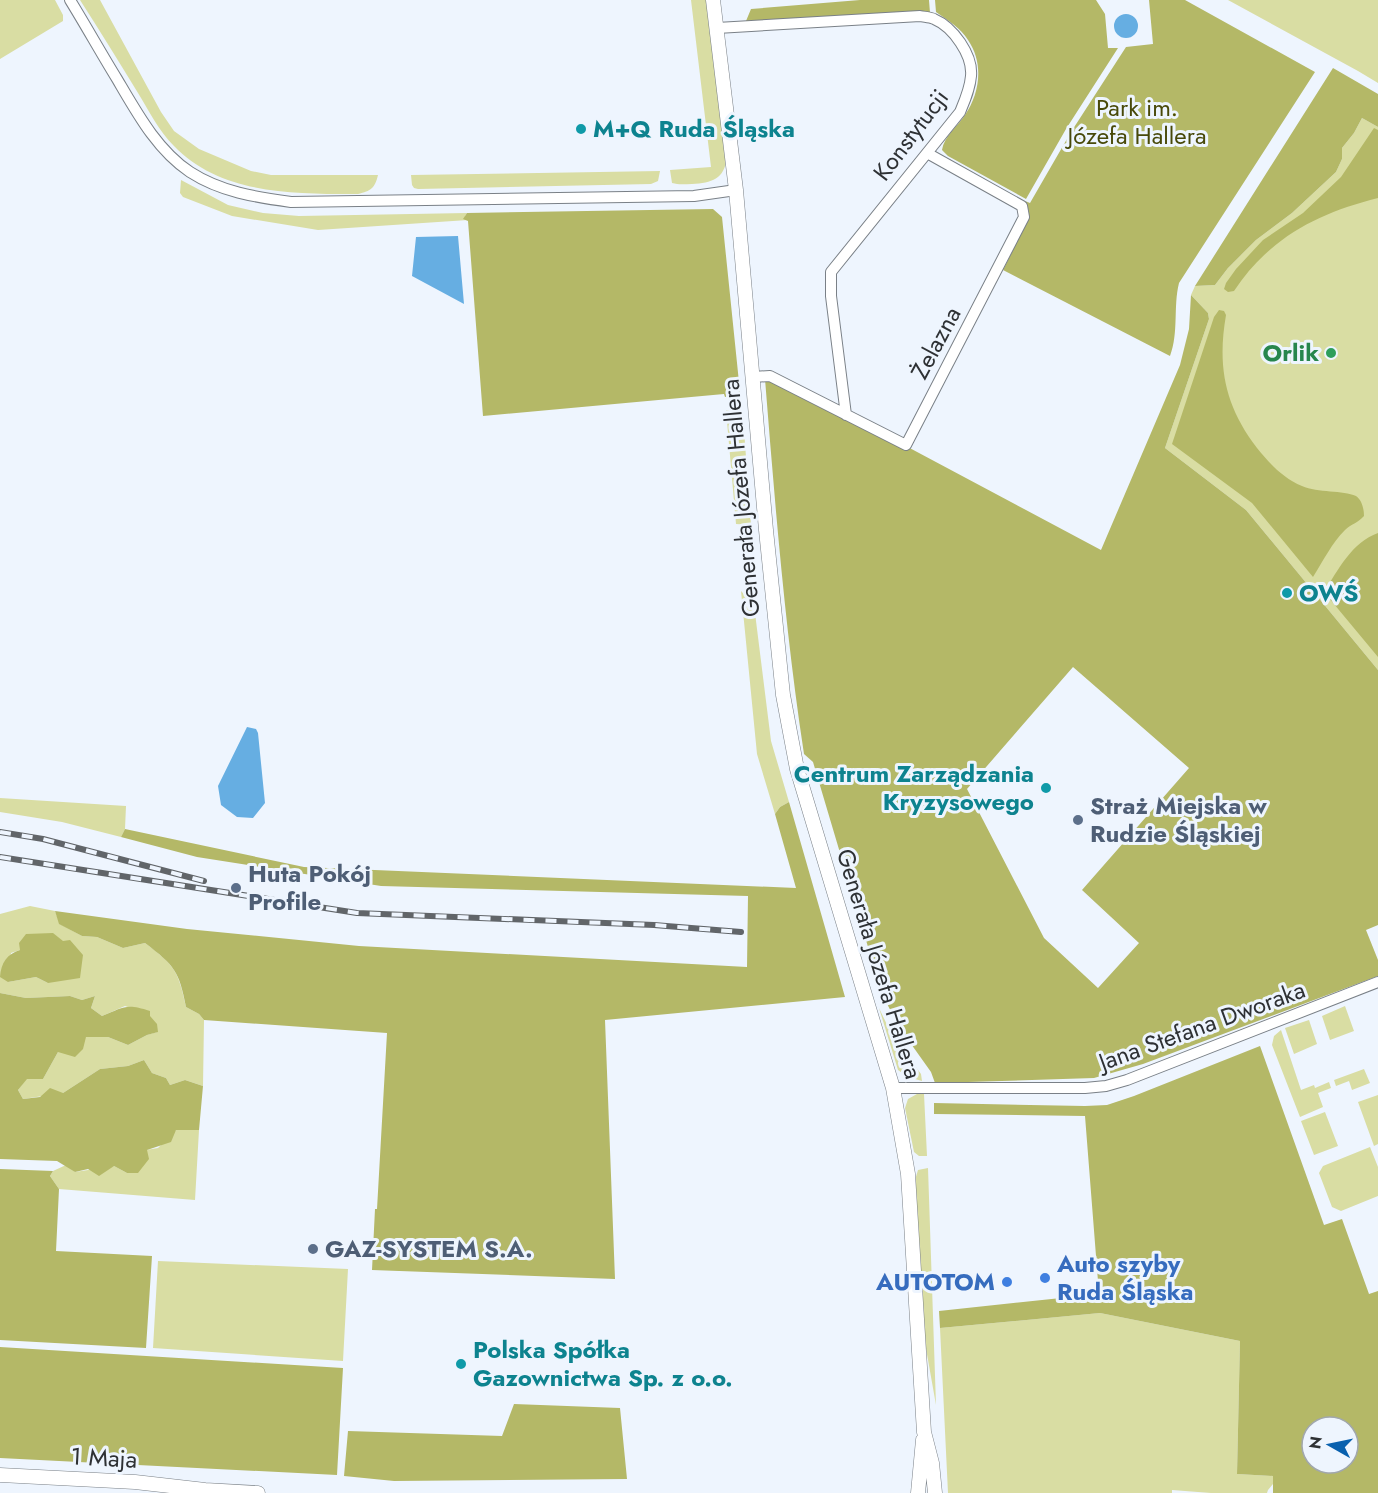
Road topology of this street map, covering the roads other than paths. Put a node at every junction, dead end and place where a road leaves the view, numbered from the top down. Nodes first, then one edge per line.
1 (70, 0) edge
2 (713, 0) edge
3 (717, 28) junction
4 (927, 153) junction
5 (736, 190) junction
6 (753, 377) junction
7 (846, 415) junction
8 (1378, 982) edge
9 (893, 1088) junction
10 (924, 1432) junction
11 (0, 1475) edge
12 (205, 1490) junction
13 (146, 1493) edge
14 (258, 1493) edge
15 (918, 1493) edge
16 (935, 1493) edge

1 - 5 street
2 - 3 street, Generała Józefa Hallera
3 - 4 street, Konstytucji
3 - 5 street, Generała Józefa Hallera
4 - 7 street, Konstytucji
4 - 7 street, Żelazna
5 - 6 street, Generała Józefa Hallera
6 - 7 street, Żelazna
6 - 9 street, Generała Józefa Hallera
8 - 9 street, Jana Stefana Dworaka
9 - 10 street, Generała Józefa Hallera
10 - 15 street, Generała Józefa Hallera
10 - 16 street, Generała Józefa Hallera
11 - 12 street, 1 Maja
12 - 13 street, 1 Maja
12 - 14 street, 1 Maja

